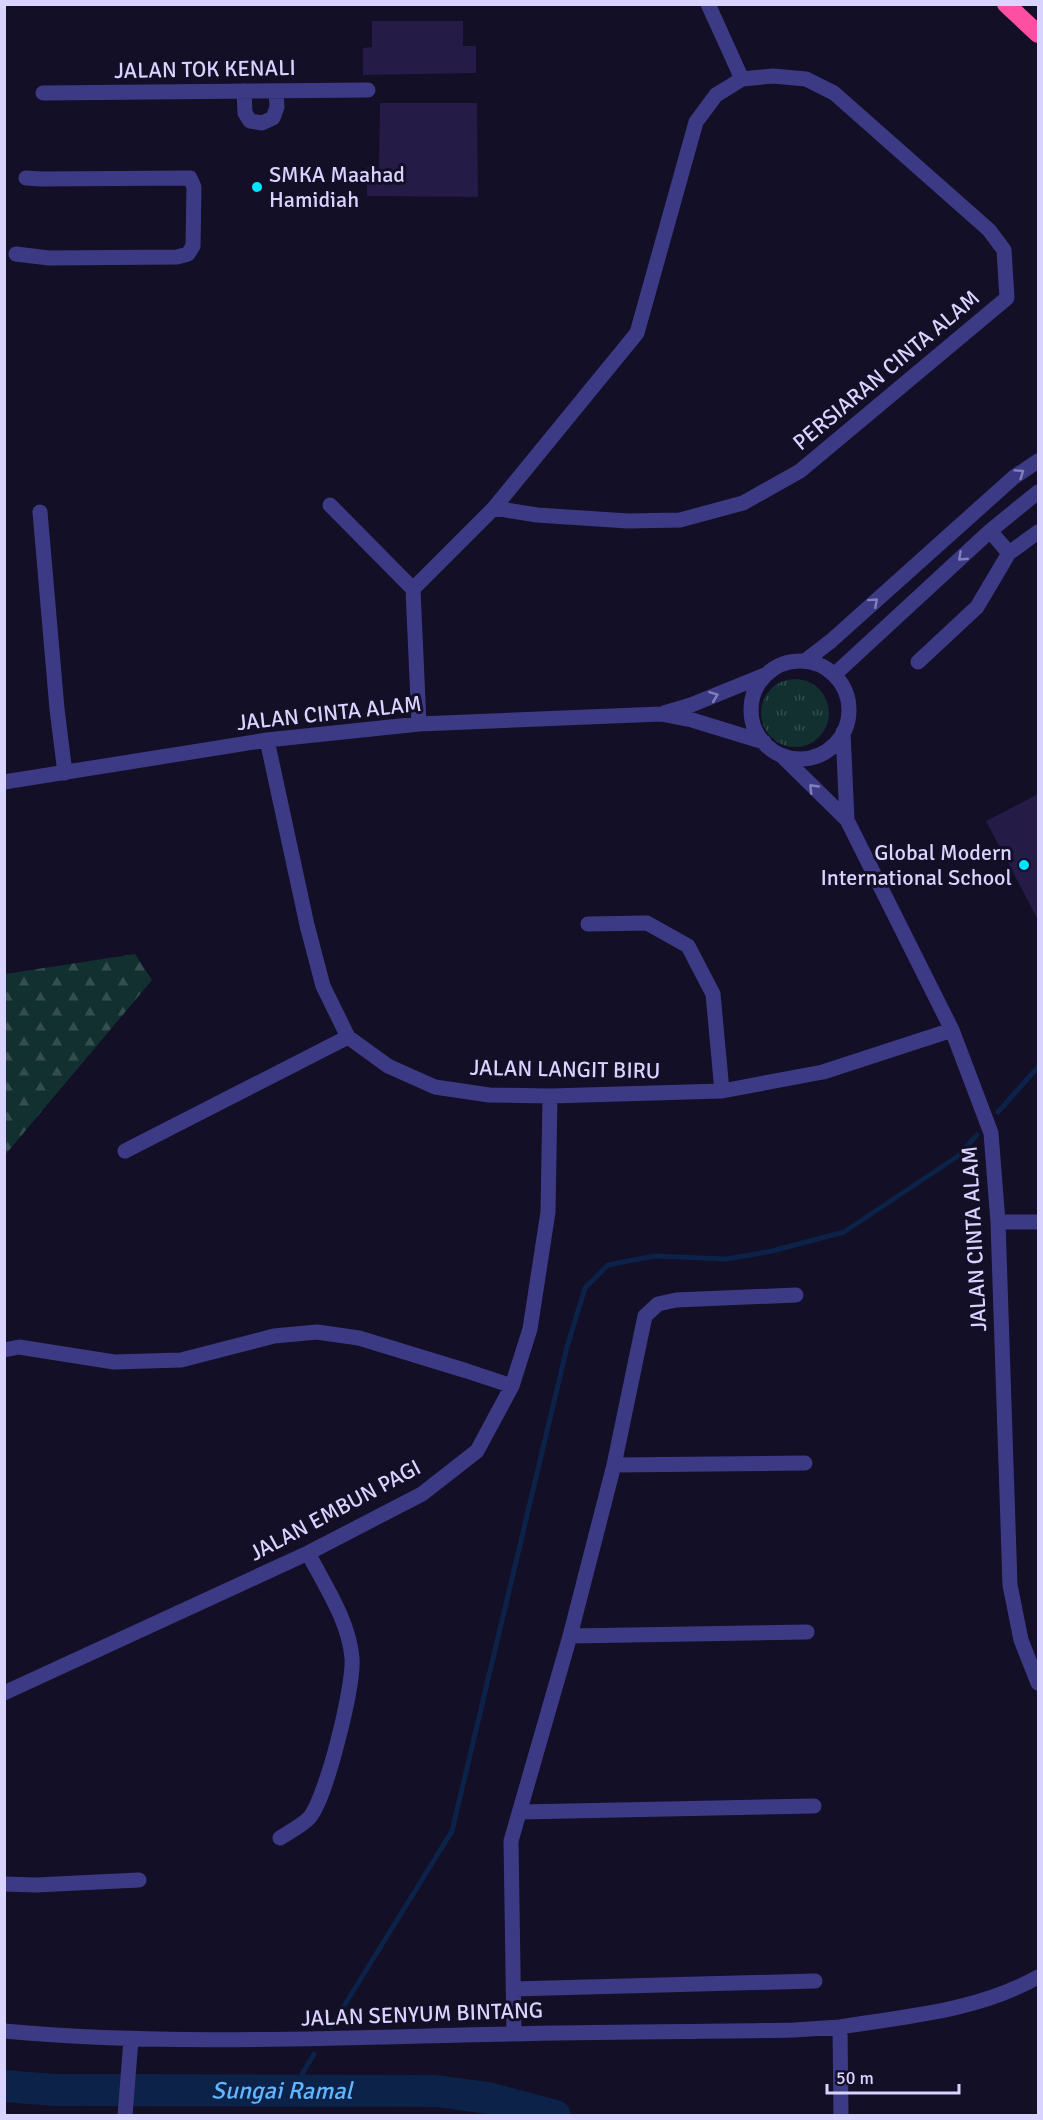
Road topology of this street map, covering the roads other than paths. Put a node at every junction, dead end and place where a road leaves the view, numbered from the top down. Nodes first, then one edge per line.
1 (708, 4) edge
2 (1006, 4) edge
3 (1038, 34) edge
4 (742, 79) junction
5 (368, 90) dead end
6 (244, 91) junction
7 (276, 91) junction
8 (43, 93) dead end
9 (26, 177) dead end
10 (16, 254) dead end
11 (1038, 461) edge
12 (1038, 492) edge
13 (330, 505) dead end
14 (494, 508) junction
15 (40, 512) dead end
16 (990, 531) junction
17 (1038, 532) edge
18 (1009, 553) junction
19 (413, 589) junction
20 (806, 661) junction
21 (918, 662) dead end
22 (765, 675) junction
23 (834, 675) junction
24 (661, 714) junction
25 (419, 724) junction
26 (843, 732) junction
27 (267, 740) junction
28 (764, 742) junction
29 (781, 755) junction
30 (65, 773) junction
31 (4, 782) edge
32 (847, 820) junction
33 (588, 924) dead end
34 (952, 1030) junction
35 (348, 1037) junction
36 (722, 1091) junction
37 (550, 1096) junction
38 (125, 1151) dead end
39 (998, 1222) junction
40 (1038, 1222) edge
41 (796, 1295) dead end
42 (4, 1350) edge
43 (512, 1386) junction
44 (805, 1463) dead end
45 (614, 1465) junction
46 (308, 1553) junction
47 (807, 1632) dead end
48 (570, 1636) junction
49 (1037, 1679) edge
50 (4, 1693) edge
51 (814, 1806) dead end
52 (520, 1812) junction
53 (280, 1838) dead end
54 (139, 1880) dead end
55 (4, 1884) edge
56 (1038, 1977) edge
57 (815, 1981) dead end
58 (513, 1989) junction
59 (840, 2027) junction
60 (4, 2031) edge
61 (514, 2034) junction
62 (131, 2039) junction
63 (125, 2115) edge
64 (841, 2115) edge

1 - 4 street
2 - 3 highway
4 - 14 street, PERSIARAN CINTA ALAM
4 - 14 street, PERSIARAN CINTA ALAM
5 - 7 street, JALAN TOK KENALI
6 - 7 street, JALAN TOK KENALI
6 - 7 street
6 - 8 street, JALAN TOK KENALI
9 - 10 street
20 -> 11 street
12 - 16 street
13 - 19 street
14 - 19 street, PERSIARAN CINTA ALAM
15 - 30 street
16 - 18 street
16 -> 23 street
17 - 18 street
18 - 21 street
19 - 25 street
20 - 22 street
20 - 23 street
24 -> 22 street, JALAN CINTA ALAM
22 - 28 street
23 - 26 street
24 - 25 street, JALAN CINTA ALAM
24 - 28 street, JALAN CINTA ALAM
25 - 27 street, JALAN CINTA ALAM
26 - 29 street
26 - 32 street, JALAN CINTA ALAM
27 - 30 street, JALAN CINTA ALAM
27 - 35 street, JALAN LANGIT BIRU
28 - 29 street
32 -> 29 street, JALAN CINTA ALAM
30 - 31 street, JALAN CINTA ALAM
32 - 34 street, JALAN CINTA ALAM
33 - 36 street
34 - 36 street, JALAN LANGIT BIRU
34 - 39 street, JALAN CINTA ALAM
35 - 37 street, JALAN LANGIT BIRU
35 - 38 street
36 - 37 street, JALAN LANGIT BIRU
37 - 43 street, JALAN EMBUN PAGI
39 - 40 street
39 - 49 street, JALAN CINTA ALAM
41 - 45 street
42 - 43 street
43 - 46 street, JALAN EMBUN PAGI
44 - 45 street
45 - 48 street
46 - 50 street, JALAN EMBUN PAGI
46 - 53 street
47 - 48 street
48 - 52 street
51 - 52 street
52 - 58 street
54 - 55 street
56 - 59 street, JALAN SENYUM BINTANG
57 - 58 street
58 - 61 street
59 - 61 street, JALAN SENYUM BINTANG
59 - 64 street
60 - 62 street, JALAN SENYUM BINTANG
61 - 62 street, JALAN SENYUM BINTANG
62 - 63 street

